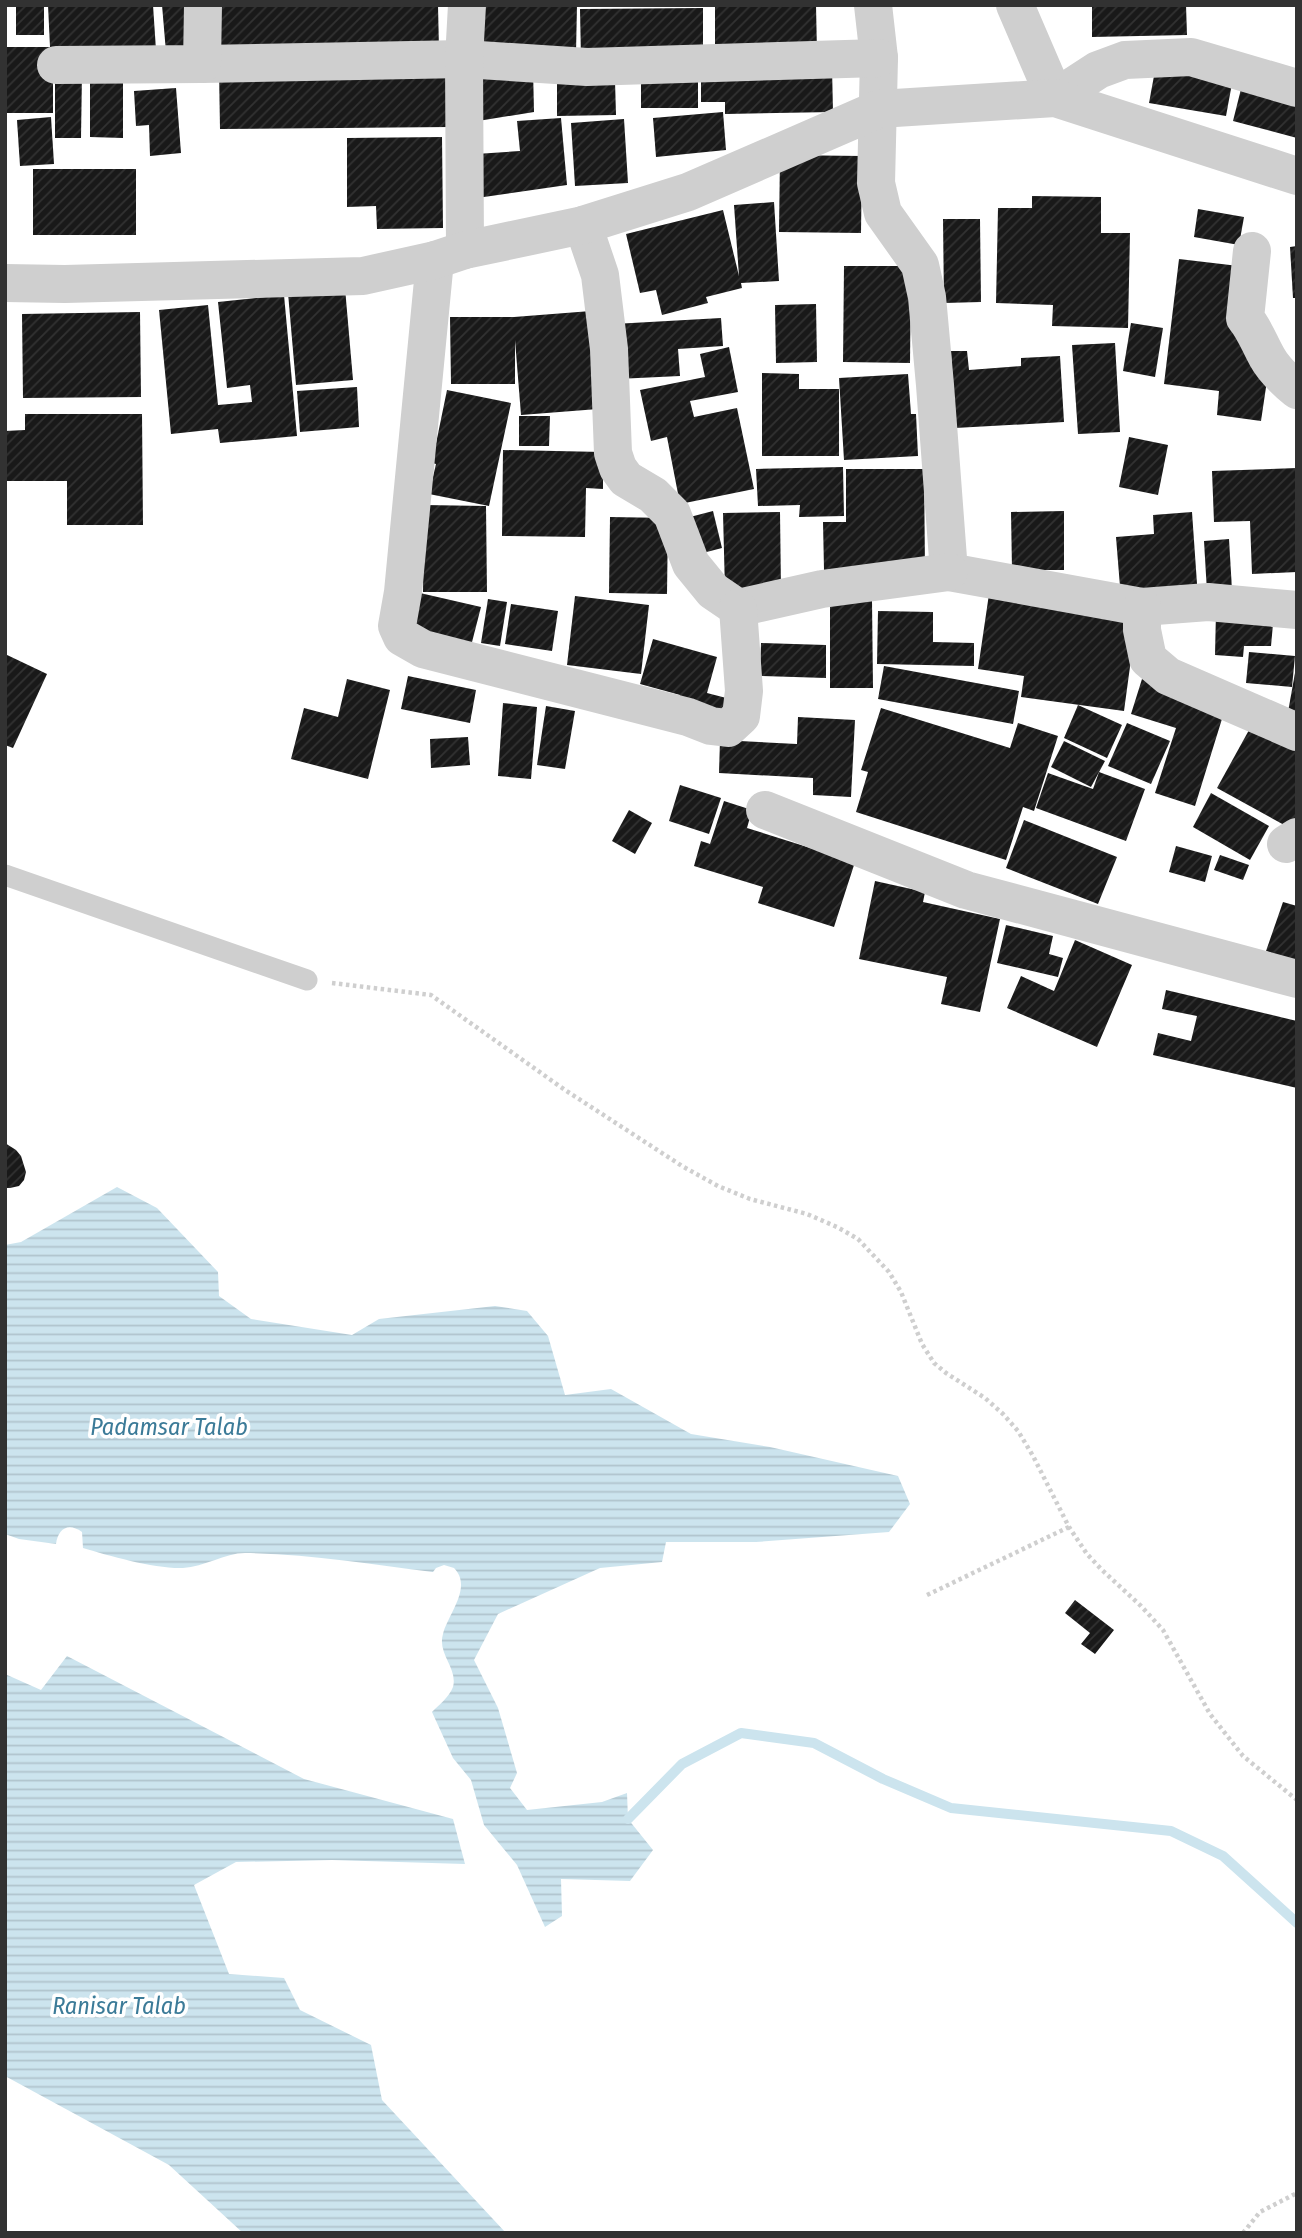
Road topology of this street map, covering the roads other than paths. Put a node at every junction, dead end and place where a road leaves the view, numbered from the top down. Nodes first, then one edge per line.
1 (203, 5) edge
2 (467, 5) edge
3 (873, 5) edge
4 (1014, 5) edge
5 (879, 58) junction
6 (464, 59) junction
7 (202, 64) junction
8 (56, 65) dead end
9 (1297, 88) edge
10 (1055, 98) junction
11 (879, 109) junction
12 (1297, 176) edge
13 (583, 225) junction
14 (1252, 251) dead end
15 (450, 255) junction
16 (5, 283) edge
17 (1297, 390) edge
18 (949, 572) junction
19 (1142, 607) junction
20 (738, 608) junction
21 (1297, 610) edge
22 (1297, 732) edge
23 (765, 810) dead end
24 (5, 875) edge
25 (1297, 979) edge
26 (307, 980) road end

1 - 7 street
2 - 6 street
3 - 5 street
4 - 10 street
5 - 6 street
5 - 11 street
6 - 7 street
6 - 15 street
7 - 8 street
9 - 10 street
10 - 11 street
10 - 12 street
11 - 13 street
11 - 18 street
13 - 15 street
13 - 20 street
14 - 17 street
15 - 16 street
15 - 20 street
18 - 19 street
18 - 20 street
19 - 21 street
19 - 22 street
23 - 25 street
24 - 26 lane

